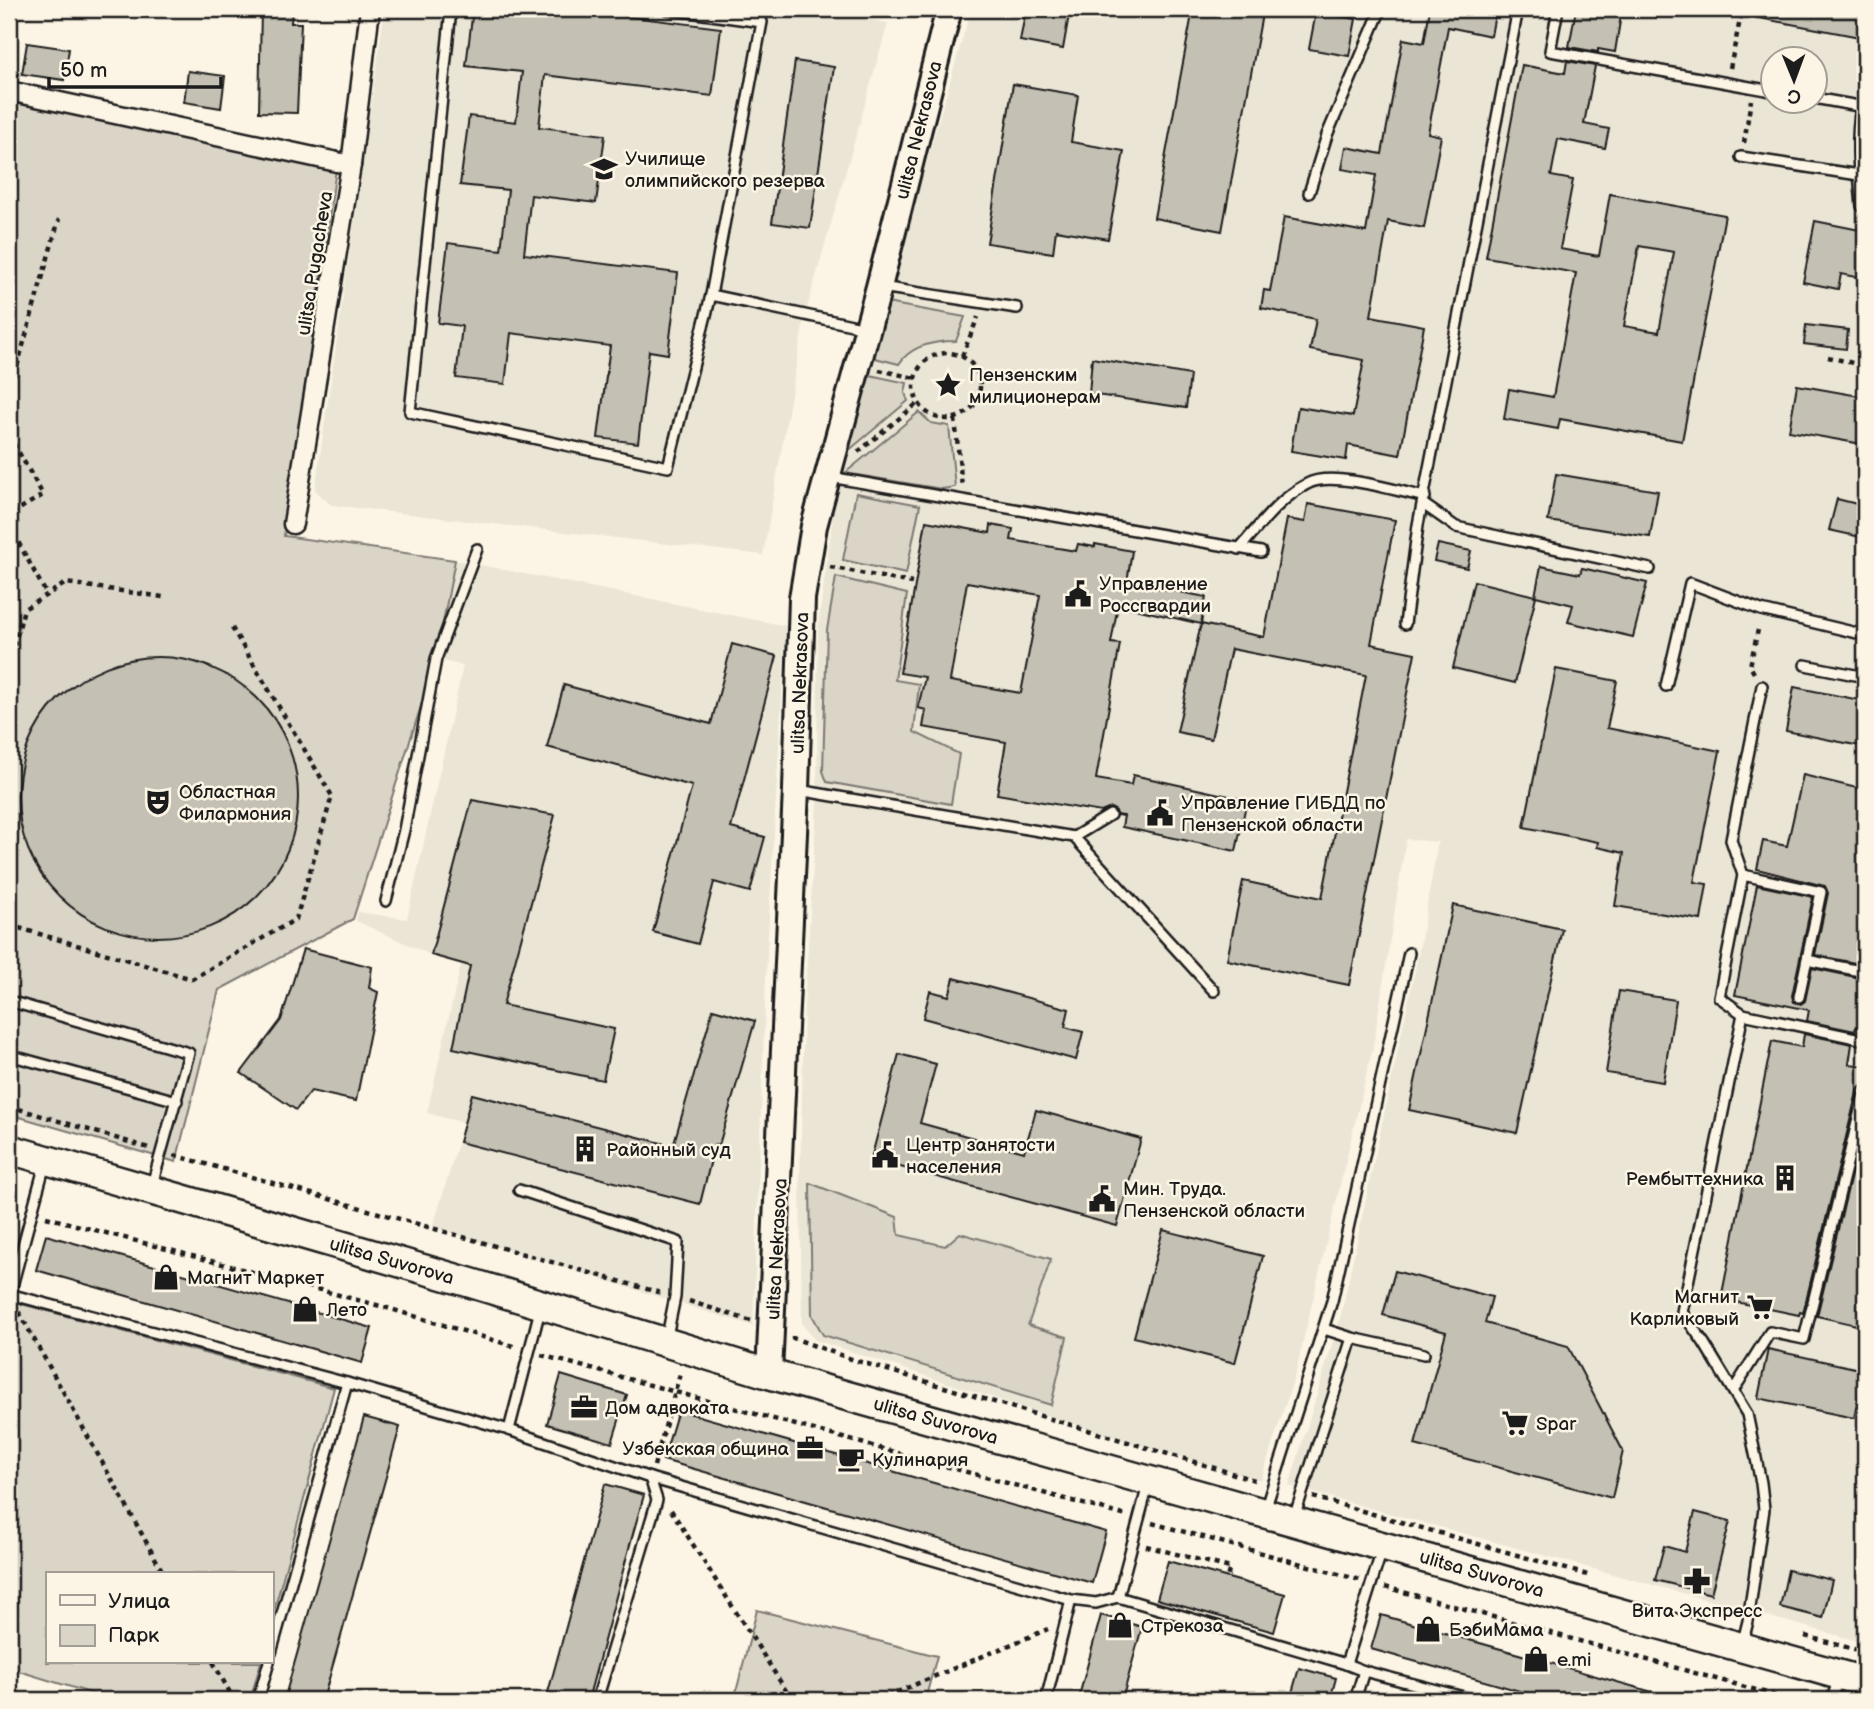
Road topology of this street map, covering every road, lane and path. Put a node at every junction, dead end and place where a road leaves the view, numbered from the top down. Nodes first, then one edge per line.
1 (370, 9) edge
2 (451, 9) edge
3 (667, 9) edge
4 (948, 9) edge
5 (1381, 9) edge
6 (1518, 9) edge
7 (1558, 9) edge
8 (1741, 15) dead end
9 (1727, 82) junction
10 (1753, 87) junction
11 (1758, 88) edge
12 (9, 91) edge
13 (1828, 100) edge
14 (1863, 107) edge
15 (1746, 126) dead end
16 (1741, 157) dead end
17 (351, 165) junction
18 (1859, 175) junction
19 (1310, 193) dead end
20 (1865, 206) edge
21 (59, 219) dead end
22 (879, 287) junction
23 (711, 295) junction
24 (984, 303) junction
25 (1017, 308) dead end
26 (868, 328) junction
27 (962, 356) junction
28 (1828, 357) dead end
29 (858, 365) junction
30 (1865, 366) edge
31 (915, 378) junction
32 (9, 395) edge
33 (918, 403) junction
34 (955, 419) junction
35 (9, 435) edge
36 (828, 477) junction
37 (964, 500) junction
38 (1424, 501) junction
39 (9, 515) edge
40 (293, 524) dead end
41 (9, 525) edge
42 (477, 549) dead end
43 (1240, 549) junction
44 (1261, 552) dead end
45 (808, 563) junction
46 (1650, 569) dead end
47 (912, 583) dead end
48 (47, 595) junction
49 (163, 597) dead end
50 (1761, 610) junction
51 (1405, 624) dead end
52 (232, 628) dead end
53 (1865, 635) edge
54 (1805, 664) dead end
55 (9, 665) edge
56 (1865, 677) edge
57 (1666, 686) dead end
58 (1762, 686) joint
59 (796, 790) junction
60 (1110, 815) dead end
61 (1074, 837) junction
62 (1743, 875) junction
63 (386, 901) dead end
64 (9, 925) edge
65 (1409, 953) dead end
66 (1807, 960) junction
67 (1865, 972) edge
68 (1214, 990) dead end
69 (1799, 997) dead end
70 (9, 1001) edge
71 (1743, 1014) junction
72 (1865, 1040) edge
73 (9, 1055) edge
74 (1865, 1090) edge
75 (177, 1101) junction
76 (9, 1106) edge
77 (9, 1149) edge
78 (161, 1151) junction
79 (47, 1159) junction
80 (150, 1190) junction
81 (519, 1190) dead end
82 (30, 1213) junction
83 (9, 1296) edge
84 (675, 1297) junction
85 (541, 1305) junction
86 (756, 1322) dead end
87 (1324, 1329) junction
88 (1352, 1338) junction
89 (793, 1339) dead end
90 (676, 1345) junction
91 (528, 1351) junction
92 (1424, 1354) dead end
93 (769, 1374) junction
94 (347, 1383) junction
95 (674, 1391) junction
96 (1733, 1391) junction
97 (509, 1430) junction
98 (650, 1478) junction
99 (1149, 1480) junction
100 (1273, 1485) junction
101 (1298, 1507) junction
102 (1264, 1512) junction
103 (1140, 1520) junction
104 (1134, 1543) junction
105 (1383, 1545) junction
106 (163, 1572) edge
107 (1227, 1577) dead end
108 (1601, 1579) dead end
109 (1371, 1584) junction
110 (1118, 1597) junction
111 (1071, 1600) junction
112 (1067, 1621) junction
113 (1800, 1635) dead end
114 (273, 1646) edge
115 (1741, 1647) junction
116 (1865, 1652) edge
117 (214, 1664) edge
118 (268, 1664) edge
119 (1346, 1664) junction
120 (1364, 1671) junction
121 (1845, 1686) edge
122 (234, 1700) edge
123 (258, 1700) edge
124 (597, 1700) edge
125 (792, 1700) edge
126 (878, 1700) edge
127 (1046, 1700) edge
128 (1355, 1700) edge
129 (1475, 1700) edge
130 (1792, 1700) edge

1 - 17 street, ulitsa Pugacheva
2 - 23 lane
3 - 23 lane
4 - 22 main road, ulitsa Nekrasova
5 - 19 lane
6 - 38 lane
7 - 9 lane
8 - 9 path
9 - 10 lane
10 - 11 lane
10 - 15 path
12 - 17 street
13 - 14 lane
14 - 18 lane
16 - 18 lane
17 - 40 street, ulitsa Pugacheva
18 - 20 lane
21 - 32 path
22 - 24 lane
22 - 26 main road, ulitsa Nekrasova
23 - 26 lane
24 - 25 lane
24 - 27 path
26 - 29 main road, ulitsa Nekrasova
27 - 31 path
27 - 34 path
28 - 30 path
29 - 31 path
29 - 36 main road, ulitsa Nekrasova
31 - 33 path
33 - 34 path
33 - 36 path
34 - 37 path
35 - 39 path
36 - 37 lane
36 - 45 main road, ulitsa Nekrasova
37 - 43 lane
38 - 43 lane
38 - 46 lane
38 - 51 lane
41 - 48 path
42 - 63 lane
43 - 44 lane
45 - 47 path
45 - 59 main road, ulitsa Nekrasova
48 - 49 path
48 - 55 path
50 - 53 lane
50 - 57 lane
50 - 58 path
52 - 64 path
54 - 56 lane
58 - 62 lane
59 - 61 lane
59 - 93 main road, ulitsa Nekrasova
60 - 61 lane
61 - 68 lane
62 - 66 lane
62 - 71 lane
65 - 87 lane
66 - 67 lane
66 - 69 lane
70 - 75 lane
71 - 72 lane
71 - 96 lane
73 - 75 lane
74 - 96 lane
75 - 78 lane
76 - 78 path
77 - 79 main road, ulitsa Suvorova
78 - 80 lane
78 - 84 path
79 - 80 main road, ulitsa Suvorova
79 - 82 lane
80 - 85 main road, ulitsa Suvorova
81 - 84 lane
82 - 83 lane
82 - 91 path
83 - 94 lane
83 - 106 path
84 - 86 path
84 - 90 lane
85 - 90 main road, ulitsa Suvorova
85 - 91 lane
87 - 88 lane
87 - 100 lane
88 - 92 lane
88 - 101 lane
89 - 100 path
90 - 93 main road, ulitsa Suvorova
90 - 95 path
91 - 95 path
91 - 97 lane
93 - 99 main road, ulitsa Suvorova
94 - 97 lane
94 - 114 lane
95 - 98 path
95 - 103 path
96 - 115 lane
97 - 98 lane
98 - 111 lane
98 - 124 lane
98 - 125 path
99 - 102 main road, ulitsa Suvorova
99 - 103 lane
100 - 102 lane
101 - 102 main road, ulitsa Suvorova
101 - 105 main road, ulitsa Suvorova
101 - 108 path
103 - 104 lane
103 - 109 path
104 - 107 path
104 - 110 lane
105 - 109 lane
105 - 115 main road, ulitsa Suvorova
109 - 119 lane
109 - 130 path
110 - 111 lane
110 - 119 lane
111 - 112 lane
112 - 126 path
112 - 127 lane
113 - 116 path
115 - 121 main road, ulitsa Suvorova
117 - 122 path
118 - 123 lane
119 - 120 lane
120 - 128 lane
120 - 129 lane

